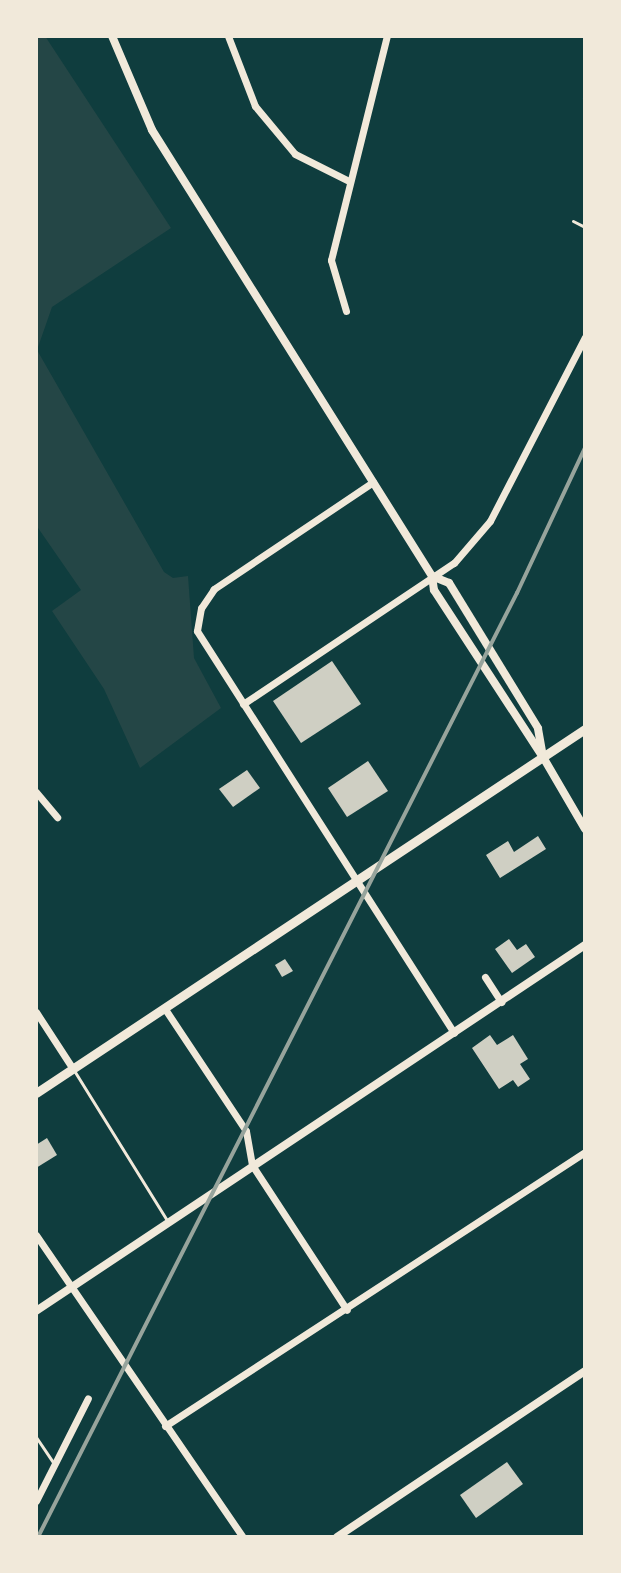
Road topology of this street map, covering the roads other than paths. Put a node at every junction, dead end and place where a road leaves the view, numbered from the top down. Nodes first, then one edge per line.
1 (112, 36) edge
2 (228, 36) edge
3 (387, 36) edge
4 (349, 181) junction
5 (573, 221) dead end
6 (585, 227) edge
7 (346, 311) dead end
8 (585, 337) edge
9 (373, 482) junction
10 (432, 576) junction
11 (243, 704) junction
12 (585, 729) edge
13 (543, 757) junction
14 (36, 792) edge
15 (57, 817) dead end
16 (585, 829) edge
17 (356, 880) junction
18 (585, 945) edge
19 (485, 977) dead end
20 (501, 1002) junction
21 (165, 1009) junction
22 (36, 1012) edge
23 (454, 1033) junction
24 (73, 1069) junction
25 (36, 1093) edge
26 (585, 1152) edge
27 (252, 1165) junction
28 (168, 1222) junction
29 (36, 1235) edge
30 (72, 1287) junction
31 (347, 1310) junction
32 (36, 1311) edge
33 (585, 1371) edge
34 (88, 1398) dead end
35 (165, 1426) junction
36 (36, 1437) edge
37 (55, 1465) junction
38 (36, 1501) edge
39 (243, 1537) edge
40 (337, 1537) edge

1 - 9 street
2 - 4 street
3 - 4 street
4 - 7 street
5 - 6 lane
8 - 10 street
9 - 10 street
9 - 11 street
10 - 11 street
10 - 13 street
10 - 13 street
11 - 17 street
12 - 13 main road
13 - 16 street
13 - 17 main road
14 - 15 street
17 - 21 main road
17 - 23 street
18 - 20 street
19 - 20 street
20 - 23 street
21 - 24 main road
21 - 27 street
22 - 24 street
23 - 27 street
24 - 25 main road
24 - 28 lane
26 - 31 street
27 - 28 street
27 - 31 street
28 - 30 street
29 - 30 street
30 - 32 street
30 - 35 street
31 - 35 street
33 - 40 street
34 - 37 street
35 - 39 street
36 - 37 lane
37 - 38 street

